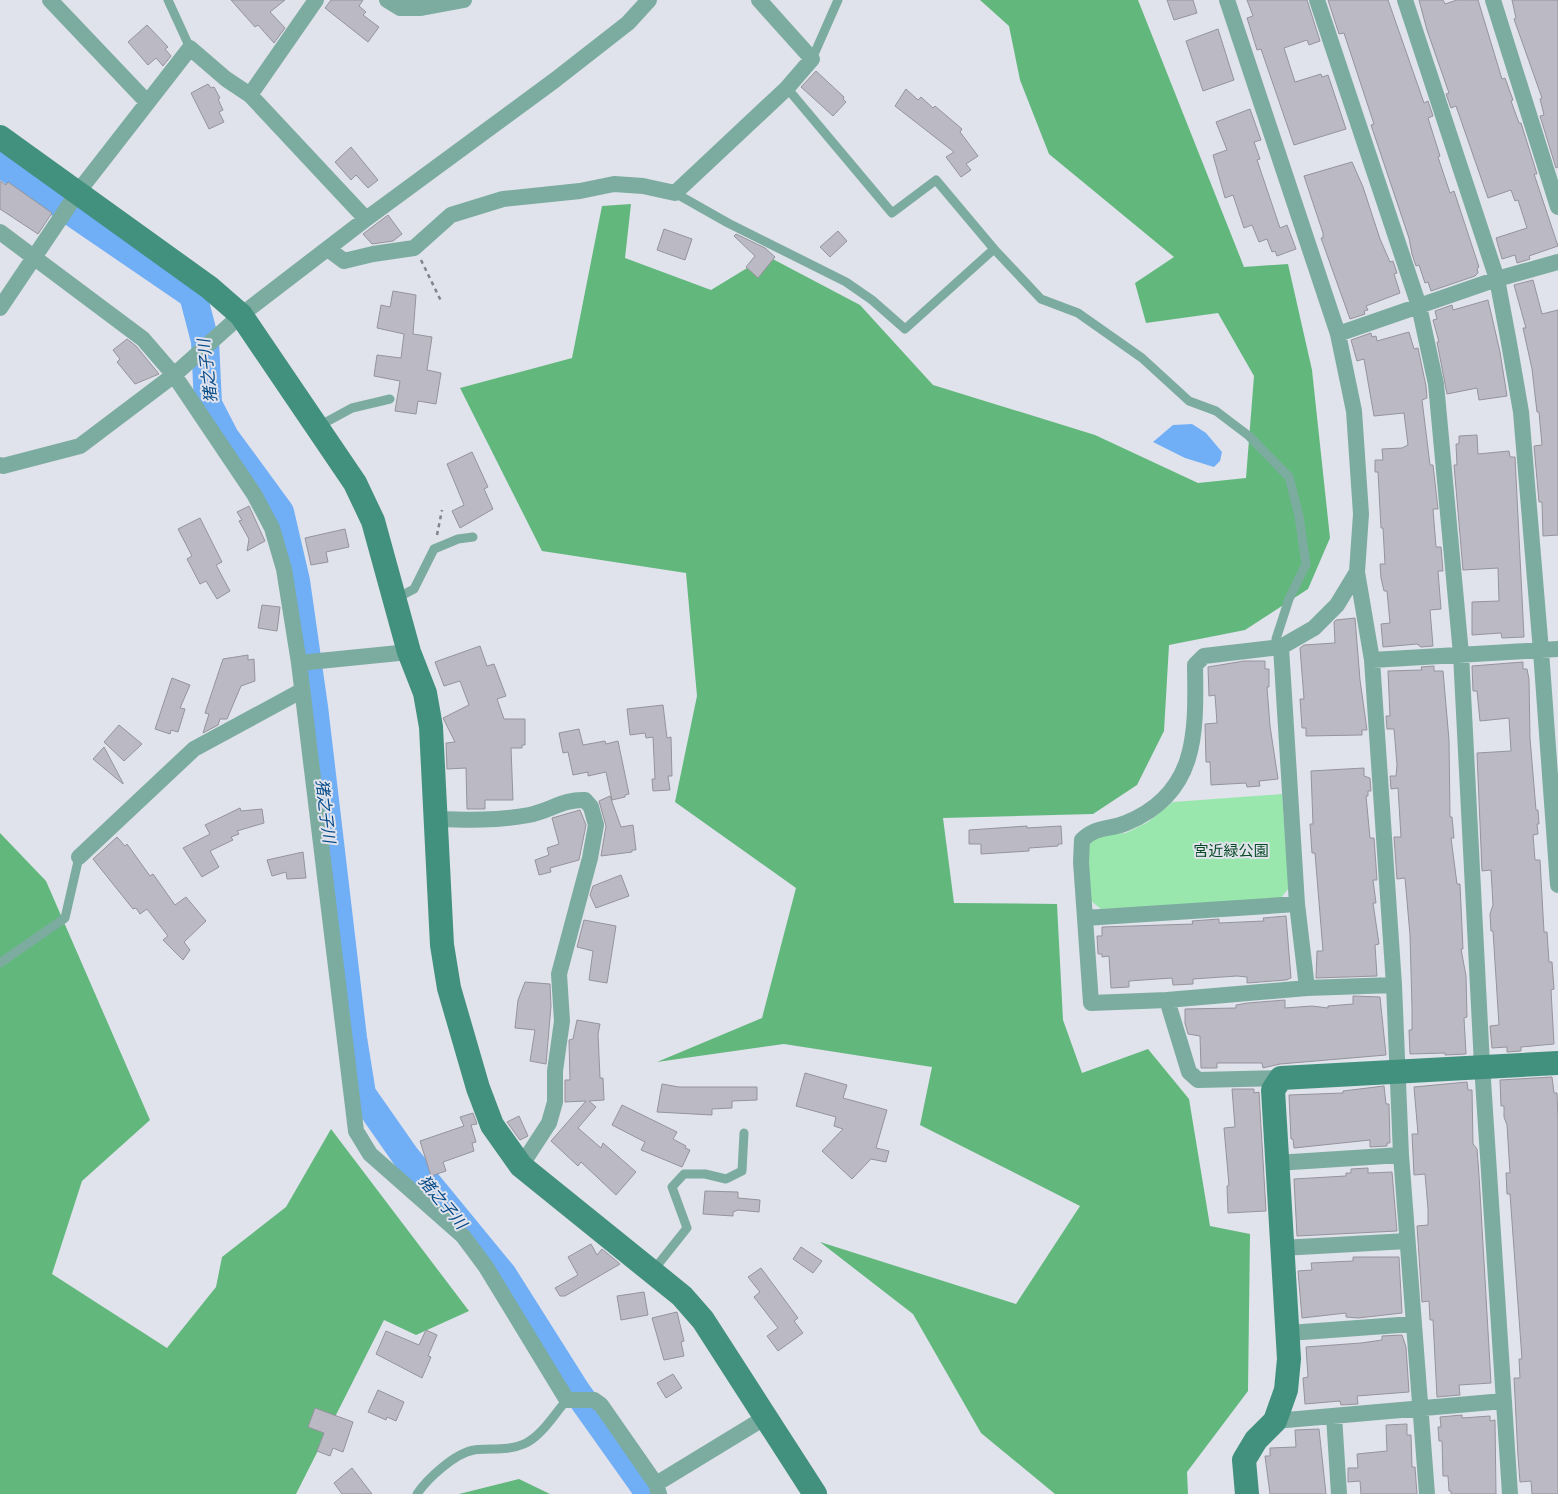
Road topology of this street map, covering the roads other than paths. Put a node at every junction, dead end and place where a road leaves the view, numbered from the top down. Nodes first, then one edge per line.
1 (50, 0) edge
2 (168, 0) edge
3 (387, 0) edge
4 (464, 0) edge
5 (649, 0) edge
6 (759, 0) edge
7 (838, 0) edge
8 (1227, 0) edge
9 (1317, 0) edge
10 (1405, 0) edge
11 (1492, 0) edge
12 (310, 3) edge
13 (190, 48) junction
14 (812, 59) junction
15 (787, 88) junction
16 (250, 95) junction
17 (146, 102) junction
18 (0, 137) edge
19 (675, 193) junction
20 (76, 196) junction
21 (1558, 207) edge
22 (366, 219) junction
23 (0, 232) edge
24 (328, 249) junction
25 (994, 249) junction
26 (35, 256) junction
27 (1558, 262) edge
28 (1497, 279) junction
29 (1419, 306) junction
30 (0, 308) edge
31 (241, 316) junction
32 (1338, 334) junction
33 (174, 375) junction
34 (390, 399) dead end
35 (317, 427) junction
36 (0, 465) edge
37 (473, 537) dead end
38 (1358, 572) junction
39 (394, 600) junction
40 (1280, 648) junction
41 (1558, 650) edge
42 (1541, 651) junction
43 (409, 652) junction
44 (1461, 654) junction
45 (1372, 660) junction
46 (302, 662) junction
47 (302, 691) junction
48 (435, 819) junction
49 (79, 857) joint
50 (1558, 885) edge
51 (1297, 904) junction
52 (1085, 918) junction
53 (0, 963) edge
54 (1394, 985) junction
55 (1307, 988) junction
56 (1167, 1000) junction
57 (1558, 1063) edge
58 (1482, 1066) junction
59 (1398, 1071) junction
60 (1281, 1078) junction
61 (744, 1133) dead end
62 (1401, 1155) junction
63 (1276, 1164) junction
64 (521, 1166) junction
65 (1407, 1241) junction
66 (1282, 1248) junction
67 (652, 1272) junction
68 (1413, 1324) junction
69 (1289, 1333) junction
70 (572, 1400) junction
71 (1504, 1401) junction
72 (1422, 1408) junction
73 (1334, 1416) junction
74 (766, 1417) junction
75 (1275, 1420) junction
76 (657, 1489) edge
77 (417, 1494) edge
78 (815, 1494) edge
79 (1247, 1494) edge
80 (1339, 1494) edge
81 (1426, 1494) edge
82 (1510, 1494) edge

1 - 17 street
2 - 13 lane
3 - 4 street
5 - 22 street
6 - 14 street
7 - 14 lane
8 - 32 street
9 - 29 street
10 - 28 street
11 - 21 street
12 - 16 street
13 - 16 street
13 - 17 street
14 - 15 street
15 - 19 street
15 - 25 lane
16 - 22 street
17 - 20 street
18 - 20 street
19 - 24 street
19 - 25 lane
20 - 26 street
20 - 31 street
22 - 24 street
23 - 26 street
24 - 31 street
25 - 40 lane
26 - 30 street
26 - 33 street
27 - 28 street
28 - 29 street
28 - 42 street
29 - 32 street
29 - 44 street
31 - 33 street
31 - 35 street
32 - 38 street
33 - 36 street
33 - 46 street
34 - 35 lane
35 - 39 street
37 - 39 lane
38 - 40 street
38 - 45 street
39 - 43 street
40 - 51 street
40 - 52 street
41 - 42 street
42 - 44 street
42 - 50 street
43 - 46 street
43 - 48 street
44 - 45 street
44 - 58 street
45 - 54 street
46 - 47 street
47 - 49 street
47 - 70 street
48 - 64 street
48 - 64 street
49 - 53 lane
51 - 52 street
51 - 55 street
52 - 56 street
54 - 55 street
54 - 59 street
55 - 56 street
56 - 60 street
57 - 58 street
58 - 59 street
58 - 71 street
59 - 60 street
59 - 62 street
60 - 63 street
61 - 67 lane
62 - 63 street
62 - 65 street
63 - 66 street
64 - 67 street
65 - 66 street
65 - 68 street
66 - 69 street
67 - 74 street
68 - 69 street
68 - 72 street
69 - 75 street
70 - 76 street
70 - 77 lane
71 - 72 street
71 - 82 street
72 - 73 street
72 - 81 street
73 - 75 street
73 - 80 street
74 - 76 street
74 - 78 street
75 - 79 street

